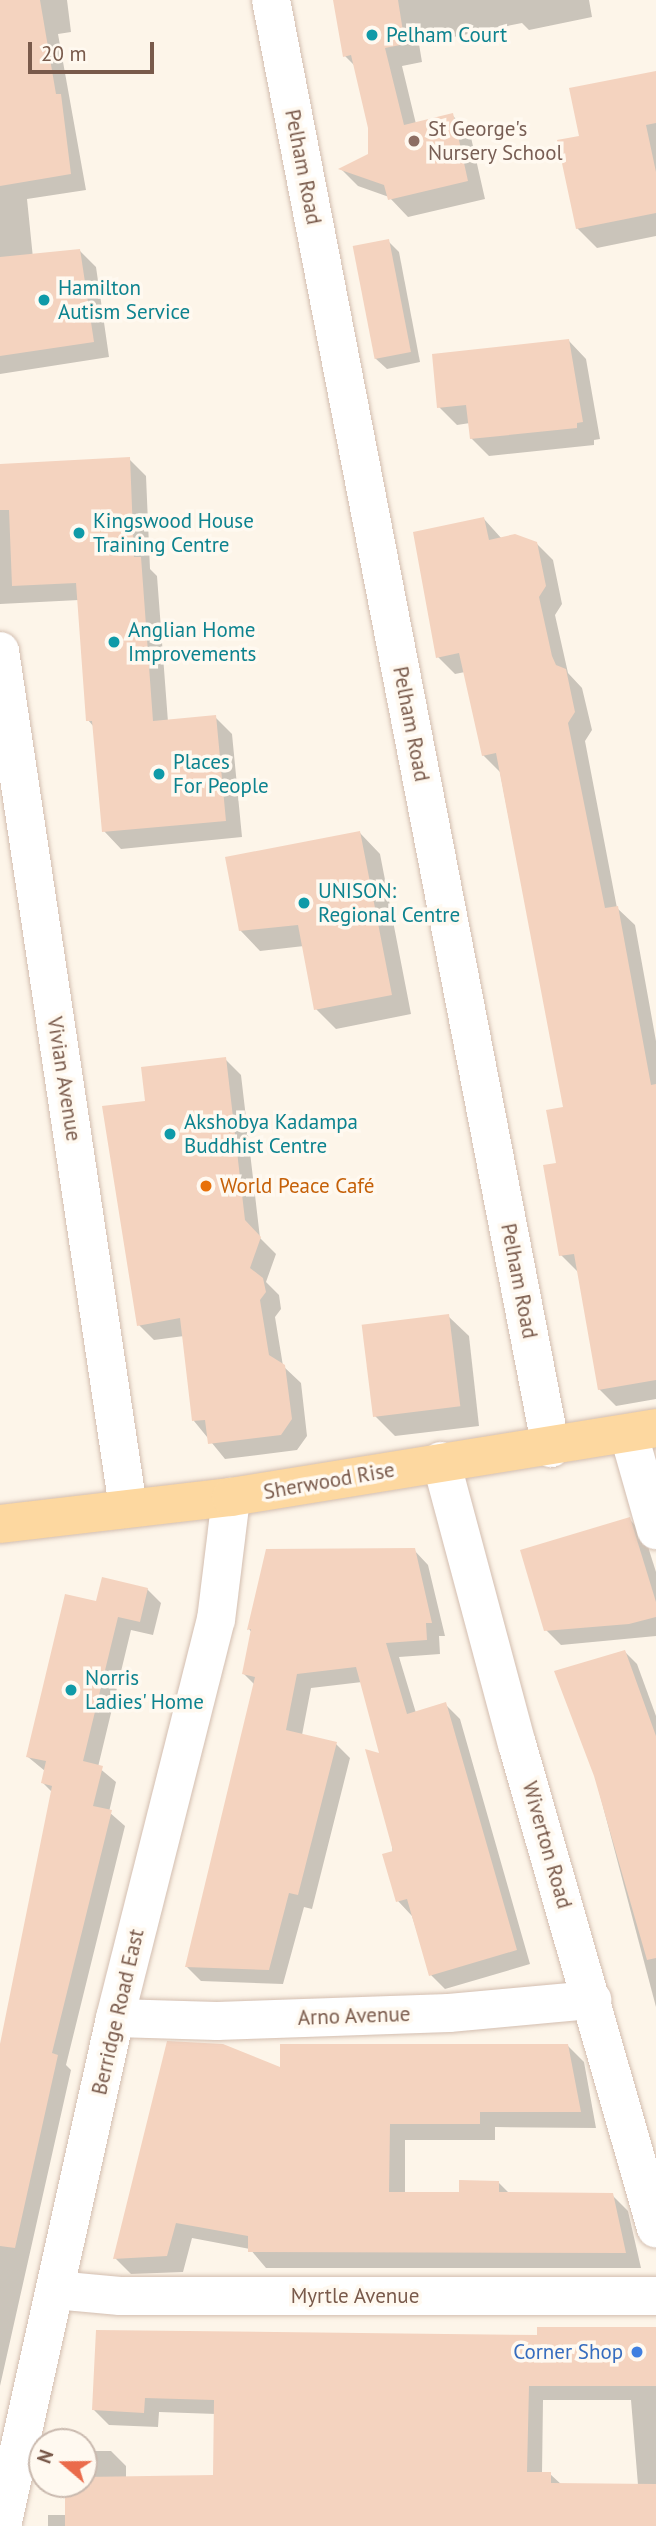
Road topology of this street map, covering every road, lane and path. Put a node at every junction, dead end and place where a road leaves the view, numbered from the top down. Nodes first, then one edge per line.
1 (271, 0) edge
2 (0, 652) edge
3 (642, 1432) edge
4 (551, 1448) junction
5 (441, 1461) junction
6 (231, 1497) junction
7 (128, 1507) junction
8 (0, 1524) edge
9 (656, 1530) edge
10 (592, 2000) junction
11 (115, 2018) junction
12 (656, 2228) edge
13 (55, 2290) junction
14 (656, 2296) edge
15 (2, 2526) edge

1 - 4 street, Pelham Road
2 - 7 street, Vivian Avenue
3 - 4 main road, Sherwood Rise
3 - 9 street
4 - 5 main road, Sherwood Rise
5 - 6 main road, Sherwood Rise
5 - 10 street, Wiverton Road
6 - 7 main road, Sherwood Rise
6 - 11 street, Berridge Road East
7 - 8 main road, Sherwood Rise
10 - 11 street, Arno Avenue
10 - 12 street, Wiverton Road
11 - 13 street, Berridge Road East
13 - 14 street, Myrtle Avenue
13 - 15 street, Berridge Road East

